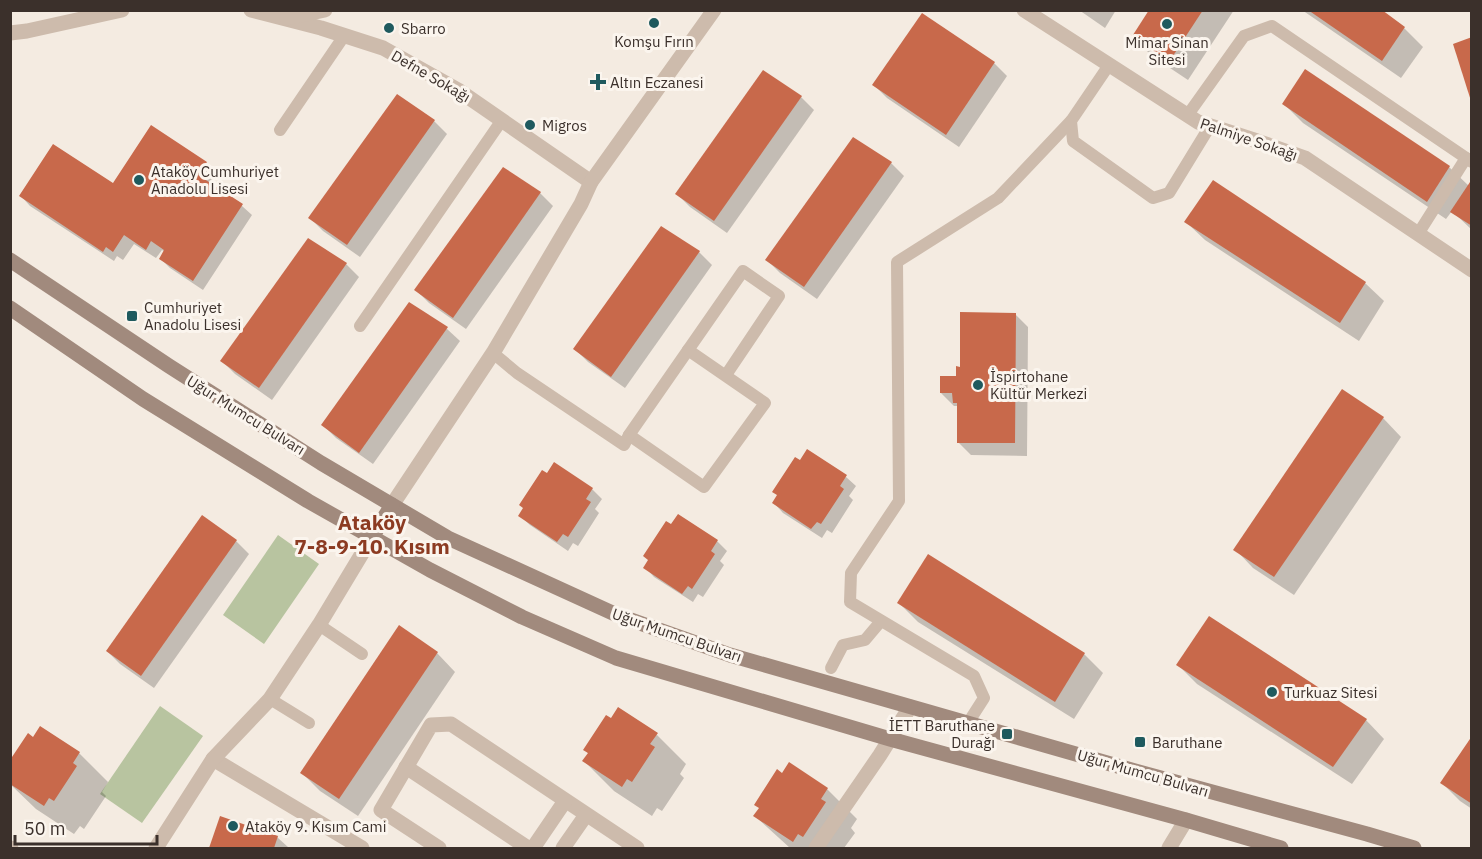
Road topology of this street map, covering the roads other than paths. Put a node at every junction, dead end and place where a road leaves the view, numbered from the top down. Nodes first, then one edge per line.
1 (122, 10) edge
2 (251, 10) edge
3 (325, 10) edge
4 (714, 10) edge
5 (1024, 10) edge
6 (284, 19) junction
7 (10, 33) edge
8 (344, 36) junction
9 (1109, 65) junction
10 (1187, 116) junction
11 (502, 120) junction
12 (1071, 121) junction
13 (1210, 126) junction
14 (280, 130) dead end
15 (1469, 160) edge
16 (591, 182) junction
17 (1418, 234) junction
18 (10, 260) edge
19 (1472, 270) edge
20 (10, 308) edge
21 (360, 326) dead end
22 (688, 350) junction
23 (493, 353) junction
24 (726, 375) junction
25 (629, 435) junction
26 (392, 504) junction
27 (372, 537) junction
28 (881, 621) junction
29 (319, 625) junction
30 (362, 654) dead end
31 (831, 668) dead end
32 (270, 699) junction
33 (910, 707) junction
34 (309, 723) dead end
35 (968, 723) junction
36 (890, 739) junction
37 (213, 759) junction
38 (406, 767) junction
39 (565, 801) junction
40 (586, 814) junction
41 (1186, 820) junction
42 (156, 849) edge
43 (362, 849) edge
44 (440, 849) edge
45 (528, 849) edge
46 (533, 849) edge
47 (563, 849) edge
48 (638, 849) edge
49 (816, 849) edge
50 (1169, 849) edge
51 (1281, 849) edge
52 (1414, 849) edge

1 - 7 street
2 - 6 street, Defne Sokağı
3 - 6 street
4 - 16 street
5 - 9 street, Palmiye Sokağı
6 - 8 street, Defne Sokağı
8 - 11 street, Defne Sokağı
8 - 14 lane
9 - 10 street, Palmiye Sokağı
9 - 12 lane
10 - 13 street, Palmiye Sokağı
10 - 15 lane
11 - 16 street, Defne Sokağı
11 - 21 lane
12 - 13 lane
12 - 28 lane
13 - 17 street, Palmiye Sokağı
15 - 17 lane
16 - 23 street
17 - 19 street, Palmiye Sokağı
18 - 26 main road, Uğur Mumcu Bulvarı
20 - 27 main road
22 - 24 lane
22 - 24 lane
22 - 25 lane
23 - 25 lane
23 - 26 street
24 - 25 lane
26 - 27 main road
26 - 33 main road, Uğur Mumcu Bulvarı
27 - 29 street
27 - 36 main road
28 - 31 lane
28 - 35 lane
29 - 30 lane
29 - 32 street
32 - 34 lane
32 - 37 street
33 - 35 main road, Uğur Mumcu Bulvarı
33 - 36 street
35 - 52 main road, Uğur Mumcu Bulvarı
36 - 41 main road
36 - 49 street
37 - 42 street
37 - 43 street
38 - 39 street
38 - 44 street
38 - 45 street
39 - 40 street
39 - 46 street
40 - 47 street
40 - 48 street
41 - 50 street
41 - 51 main road

